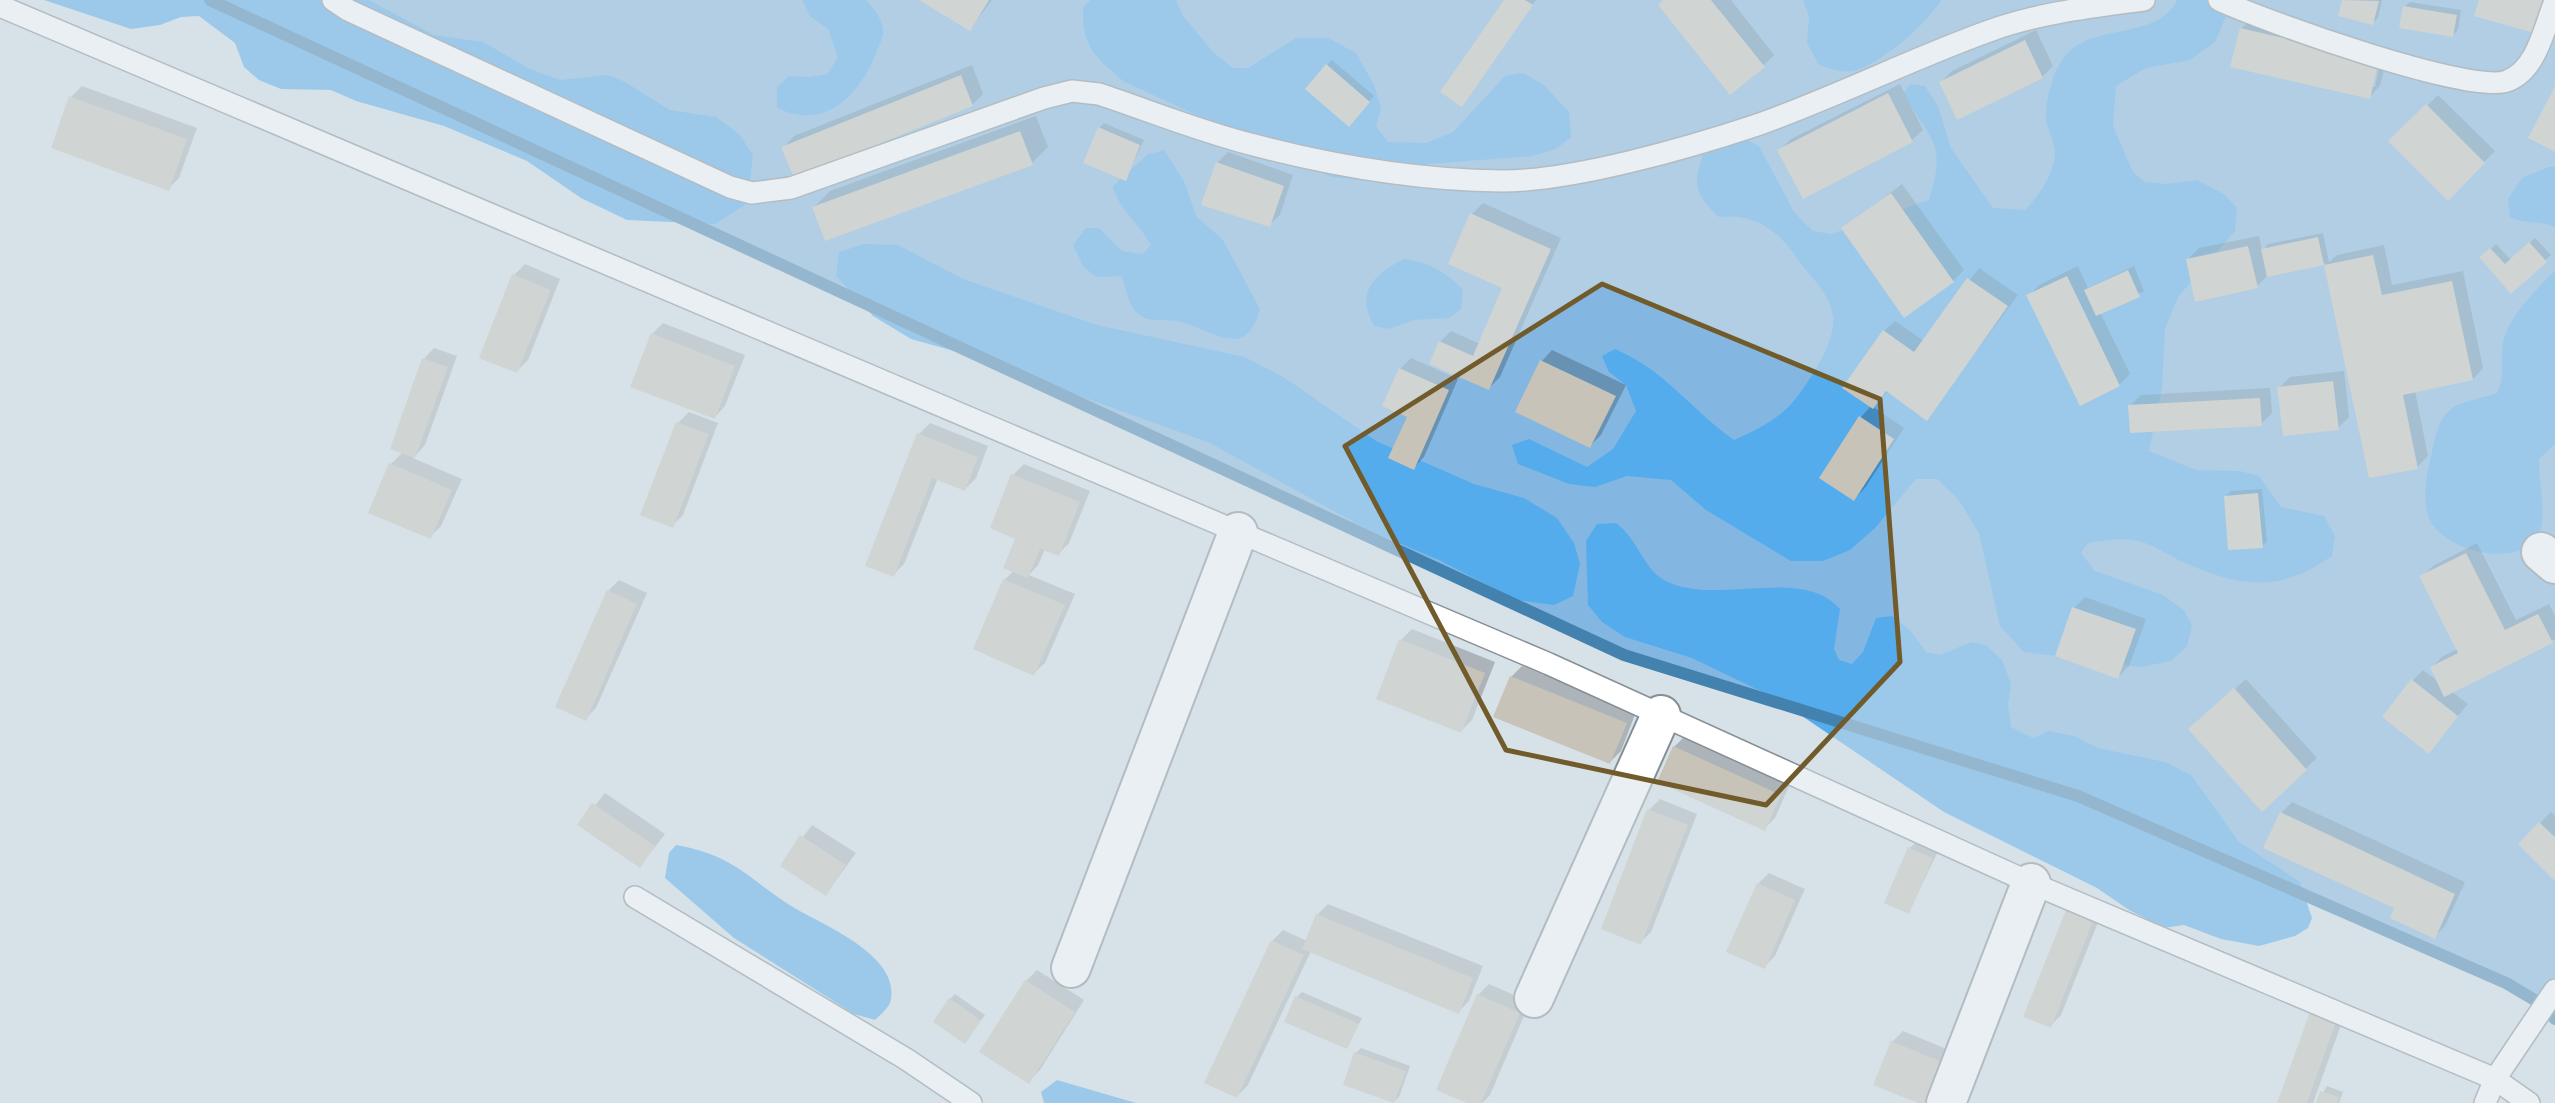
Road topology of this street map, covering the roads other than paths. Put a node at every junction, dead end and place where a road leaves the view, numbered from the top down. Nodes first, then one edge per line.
1 (333, 0) edge
2 (2144, 0) edge
3 (2219, 0) edge
4 (2555, 1) edge
5 (0, 6) edge
6 (1238, 532) junction
7 (1661, 715) junction
8 (2031, 883) junction
9 (635, 897) dead end
10 (1071, 968) dead end
11 (2554, 990) edge
12 (1534, 998) dead end
13 (2494, 1079) junction
14 (971, 1103) edge
15 (1946, 1103) edge
16 (2485, 1103) edge
17 (2529, 1103) edge

1 - 2 lane
3 - 4 lane
5 - 6 lane
6 - 7 lane
6 - 10 street
7 - 8 lane
7 - 12 street
8 - 13 lane
8 - 15 street
9 - 14 lane
11 - 13 lane
13 - 16 lane
13 - 17 lane

